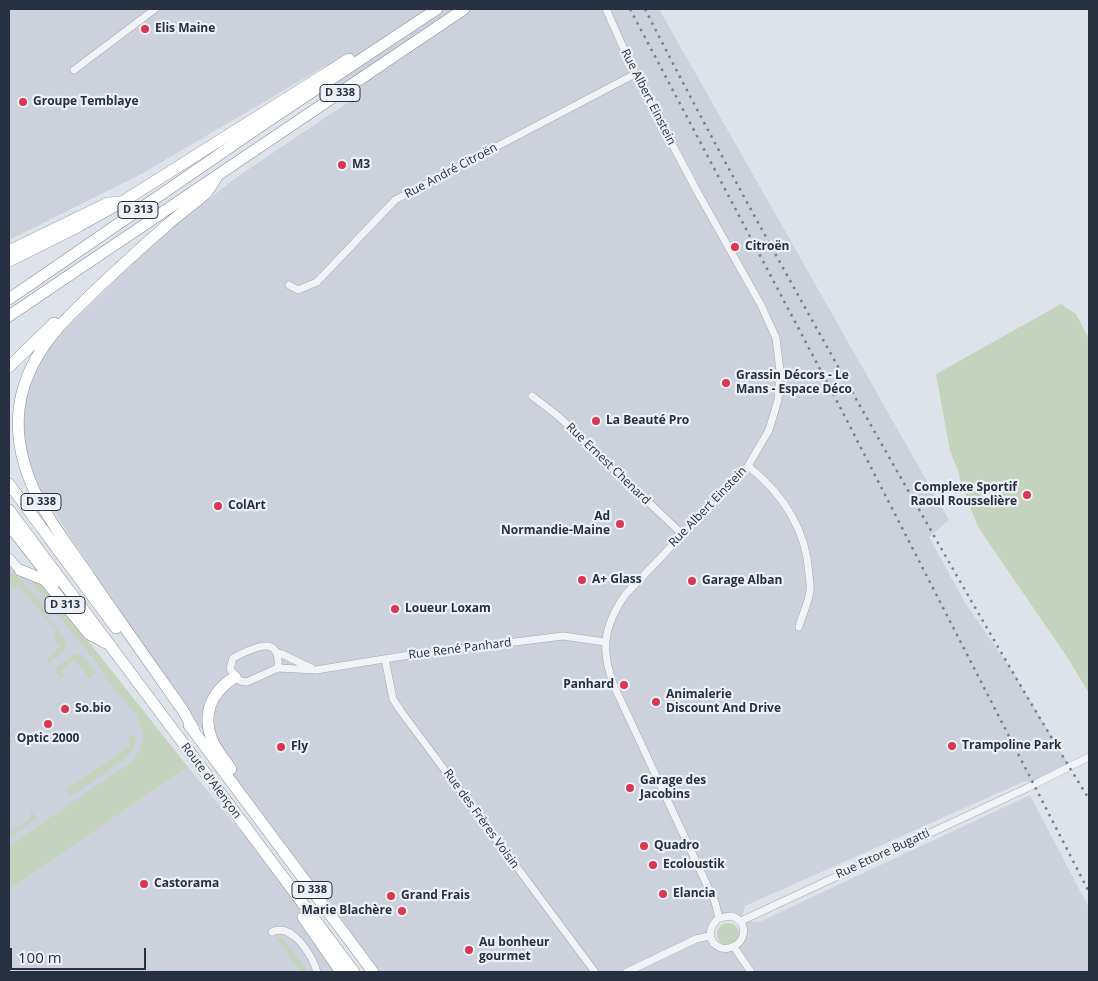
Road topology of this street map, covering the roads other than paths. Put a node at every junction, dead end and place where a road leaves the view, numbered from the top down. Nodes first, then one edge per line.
1 (155, 9) edge
2 (437, 9) edge
3 (464, 9) edge
4 (606, 9) edge
5 (414, 25) junction
6 (74, 70) dead end
7 (635, 74) junction
8 (218, 175) junction
9 (122, 202) junction
10 (9, 251) edge
11 (9, 261) edge
12 (119, 268) junction
13 (289, 285) dead end
14 (9, 299) edge
15 (9, 316) edge
16 (9, 367) edge
17 (532, 396) dead end
18 (748, 466) junction
19 (9, 484) edge
20 (9, 510) edge
21 (9, 525) edge
22 (682, 534) junction
23 (9, 558) edge
24 (20, 570) joint
25 (78, 604) junction
26 (799, 627) dead end
27 (605, 642) junction
28 (108, 644) junction
29 (277, 653) junction
30 (385, 659) junction
31 (278, 668) junction
32 (316, 670) junction
33 (235, 677) junction
34 (194, 730) junction
35 (1089, 757) edge
36 (251, 808) junction
37 (251, 835) junction
38 (719, 918) junction
39 (741, 921) junction
40 (272, 932) dead end
41 (709, 936) junction
42 (734, 947) junction
43 (317, 972) edge
44 (341, 972) edge
45 (354, 972) edge
46 (373, 972) edge
47 (595, 972) edge
48 (627, 972) edge
49 (751, 972) edge

1 - 6 street
2 - 5 main road, D 338
3 - 8 main road, D 338
4 - 7 street, Rue Albert Einstein
5 - 9 main road, D 338
5 - 14 main road, D 313
7 - 13 street, Rue André Citroën
7 - 18 street, Rue Albert Einstein
8 - 12 main road, D 338
8 - 15 main road, D 313
9 - 10 main road, D 338
9 - 11 main road, D 338
12 - 16 main road
12 - 34 main road, D 338
17 - 22 street, Rue Ernest Chenard
18 - 22 street, Rue Albert Einstein
18 - 26 street
19 - 34 main road, D 338
20 - 25 main road, D 338
21 - 25 main road, D 313
22 - 27 street, Rue Albert Einstein
23 - 24 street, D 313
24 - 28 main road, D 313
25 - 28 main road, D 338
27 - 30 street, Rue René Panhard
27 - 38 street, Rue Albert Einstein
28 - 37 main road, Route d'Alençon / D 338
29 - 31 street
29 - 32 street
29 - 33 street
30 - 32 street, Rue René Panhard
30 - 47 street, Rue des Frères Voisin
31 - 32 street, Rue René Panhard
31 - 33 street
33 - 36 main road
34 - 36 main road, D 338
35 - 39 street, Rue Ettore Bugatti
36 - 46 main road, D 338
37 - 44 main road
37 - 45 main road, D 338
38 - 39 street
38 - 41 street
39 - 42 street
40 - 43 street
41 - 42 street
41 - 48 street
42 - 49 street

